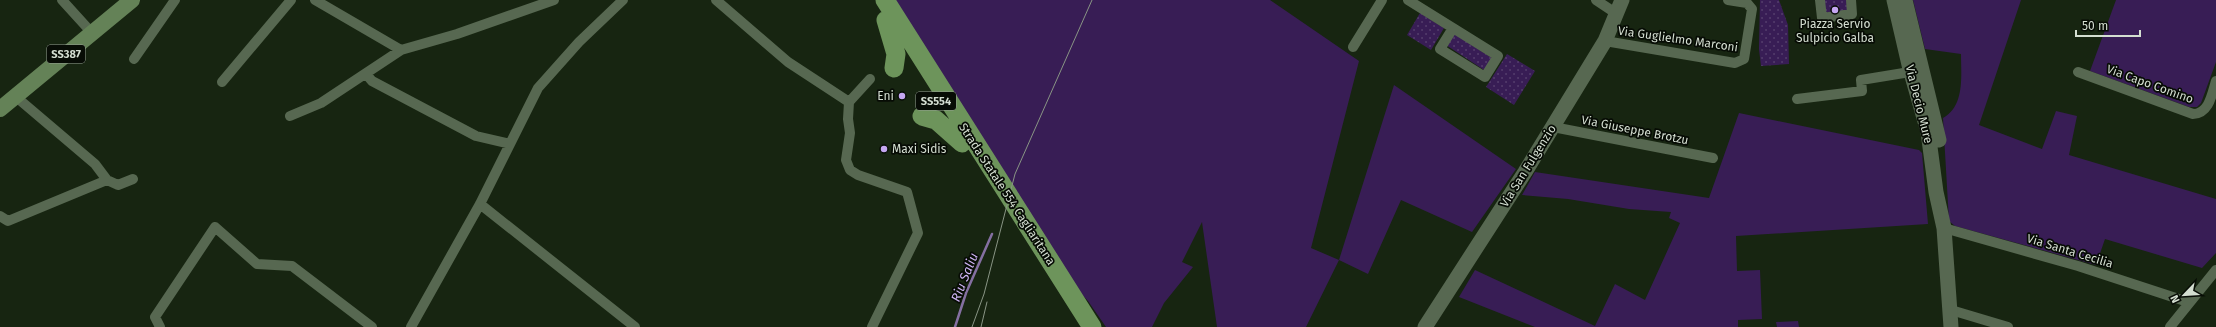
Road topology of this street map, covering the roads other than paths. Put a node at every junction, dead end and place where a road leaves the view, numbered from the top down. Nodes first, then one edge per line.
1 (62, 0) edge
2 (132, 0) edge
3 (175, 0) edge
4 (291, 0) edge
5 (315, 0) edge
6 (554, 0) edge
7 (623, 0) edge
8 (716, 0) edge
9 (873, 0) edge
10 (885, 0) edge
11 (1381, 0) edge
12 (1408, 0) edge
13 (1596, 0) edge
14 (1728, 0) edge
15 (1820, 0) edge
16 (1851, 0) edge
17 (1894, 0) edge
18 (1905, 0) edge
19 (1619, 7) edge
20 (886, 20) junction
21 (1452, 28) junction
22 (92, 33) junction
23 (1605, 41) junction
24 (1352, 46) dead end
25 (401, 50) junction
26 (134, 58) dead end
27 (894, 68) dead end
28 (1917, 71) junction
29 (2078, 72) dead end
30 (366, 74) junction
31 (870, 79) dead end
32 (2216, 81) edge
33 (222, 82) dead end
34 (15, 96) junction
35 (1797, 99) dead end
36 (849, 102) junction
37 (0, 109) edge
38 (290, 116) dead end
39 (922, 116) dead end
40 (1553, 126) junction
41 (962, 143) junction
42 (510, 144) junction
43 (1713, 158) dead end
44 (133, 179) dead end
45 (107, 180) junction
46 (1004, 197) junction
47 (480, 204) junction
48 (0, 216) edge
49 (1017, 218) junction
50 (1944, 228) junction
51 (2216, 270) edge
52 (2188, 302) junction
53 (1951, 310) junction
54 (160, 327) edge
55 (372, 327) edge
56 (411, 327) edge
57 (635, 327) edge
58 (872, 327) edge
59 (1080, 327) edge
60 (1092, 327) edge
61 (1425, 327) edge
62 (1951, 327) edge
63 (2008, 327) edge
64 (2170, 327) edge

1 - 22 street
2 - 22 main road, SS387
3 - 26 street
4 - 33 street
5 - 25 street
6 - 25 street
7 - 42 street
8 - 36 street
9 - 20 highway, Strada Statale 554 Cagliaritana / SS554
10 - 46 highway, Strada Statale 554 Cagliaritana / SS554
11 - 24 street
12 - 21 street
13 - 19 street
14 - 23 street, Via Guglielmo Marconi
15 - 16 street
17 - 28 street, Via Decio Mure
18 - 28 street, Via Decio Mure
19 - 23 street, Via San Fulgenzio
20 - 27 highway
20 - 41 highway, Strada Statale 554 Cagliaritana / SS554
21 - 21 street
22 - 34 main road, SS387
23 - 40 street, Via San Fulgenzio
25 - 30 street
28 - 35 street
28 - 50 street, Via Decio Mure
29 - 32 street, Via Capo Comino
30 - 38 street
30 - 42 street
31 - 36 street
34 - 37 main road, SS387
34 - 45 street
36 - 58 street
39 - 41 highway
40 - 43 street, Via Giuseppe Brotzu
40 - 61 street, Via San Fulgenzio
41 - 46 highway, Strada Statale 554 Cagliaritana / SS554
42 - 47 street
44 - 45 street
45 - 48 street
46 - 49 highway, Strada Statale 554 Cagliaritana / SS554
47 - 56 street
47 - 57 street
49 - 59 highway, Strada Statale 554 Cagliaritana / SS554
49 - 60 highway, Strada Statale 554 Cagliaritana / SS554
50 - 52 street, Via Santa Cecilia
50 - 53 street, Via Decio Mure
51 - 52 street
52 - 64 street
53 - 62 street, Via Decio Mure
53 - 63 street
54 - 55 street

